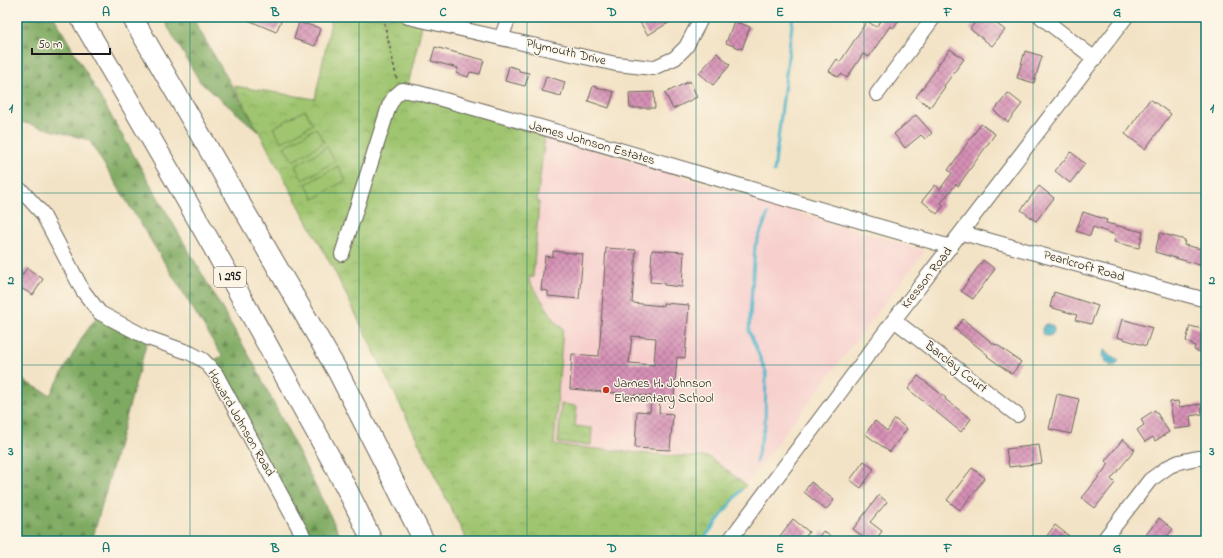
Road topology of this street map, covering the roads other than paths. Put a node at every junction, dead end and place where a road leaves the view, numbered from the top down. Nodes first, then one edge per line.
1 (80, 17) edge
2 (132, 17) edge
3 (408, 17) edge
4 (509, 17) edge
5 (702, 17) edge
6 (934, 17) edge
7 (1041, 17) edge
8 (1126, 17) edge
9 (501, 38) junction
10 (1095, 59) junction
11 (877, 94) dead end
12 (17, 188) edge
13 (962, 232) junction
14 (951, 247) junction
15 (342, 254) dead end
16 (1206, 300) edge
17 (894, 320) junction
18 (1017, 415) dead end
19 (1206, 458) edge
20 (306, 541) edge
21 (372, 541) edge
22 (424, 541) edge
23 (729, 541) edge
24 (1103, 541) edge

1 - 21 highway, I 295
2 - 22 highway
3 - 9 street, Plymouth Drive
4 - 9 street
5 - 9 street, Plymouth Drive
6 - 11 street
7 - 10 street
8 - 10 street, Kresson Road
10 - 13 street, Kresson Road
12 - 20 street, Howard Johnson Road
13 - 14 street, Kresson Road
13 - 16 street, Pearlcroft Road
14 - 15 street, James Johnson Estates
14 - 17 street, Kresson Road
17 - 18 street, Barclay Court
17 - 23 street, Kresson Road
19 - 24 street

